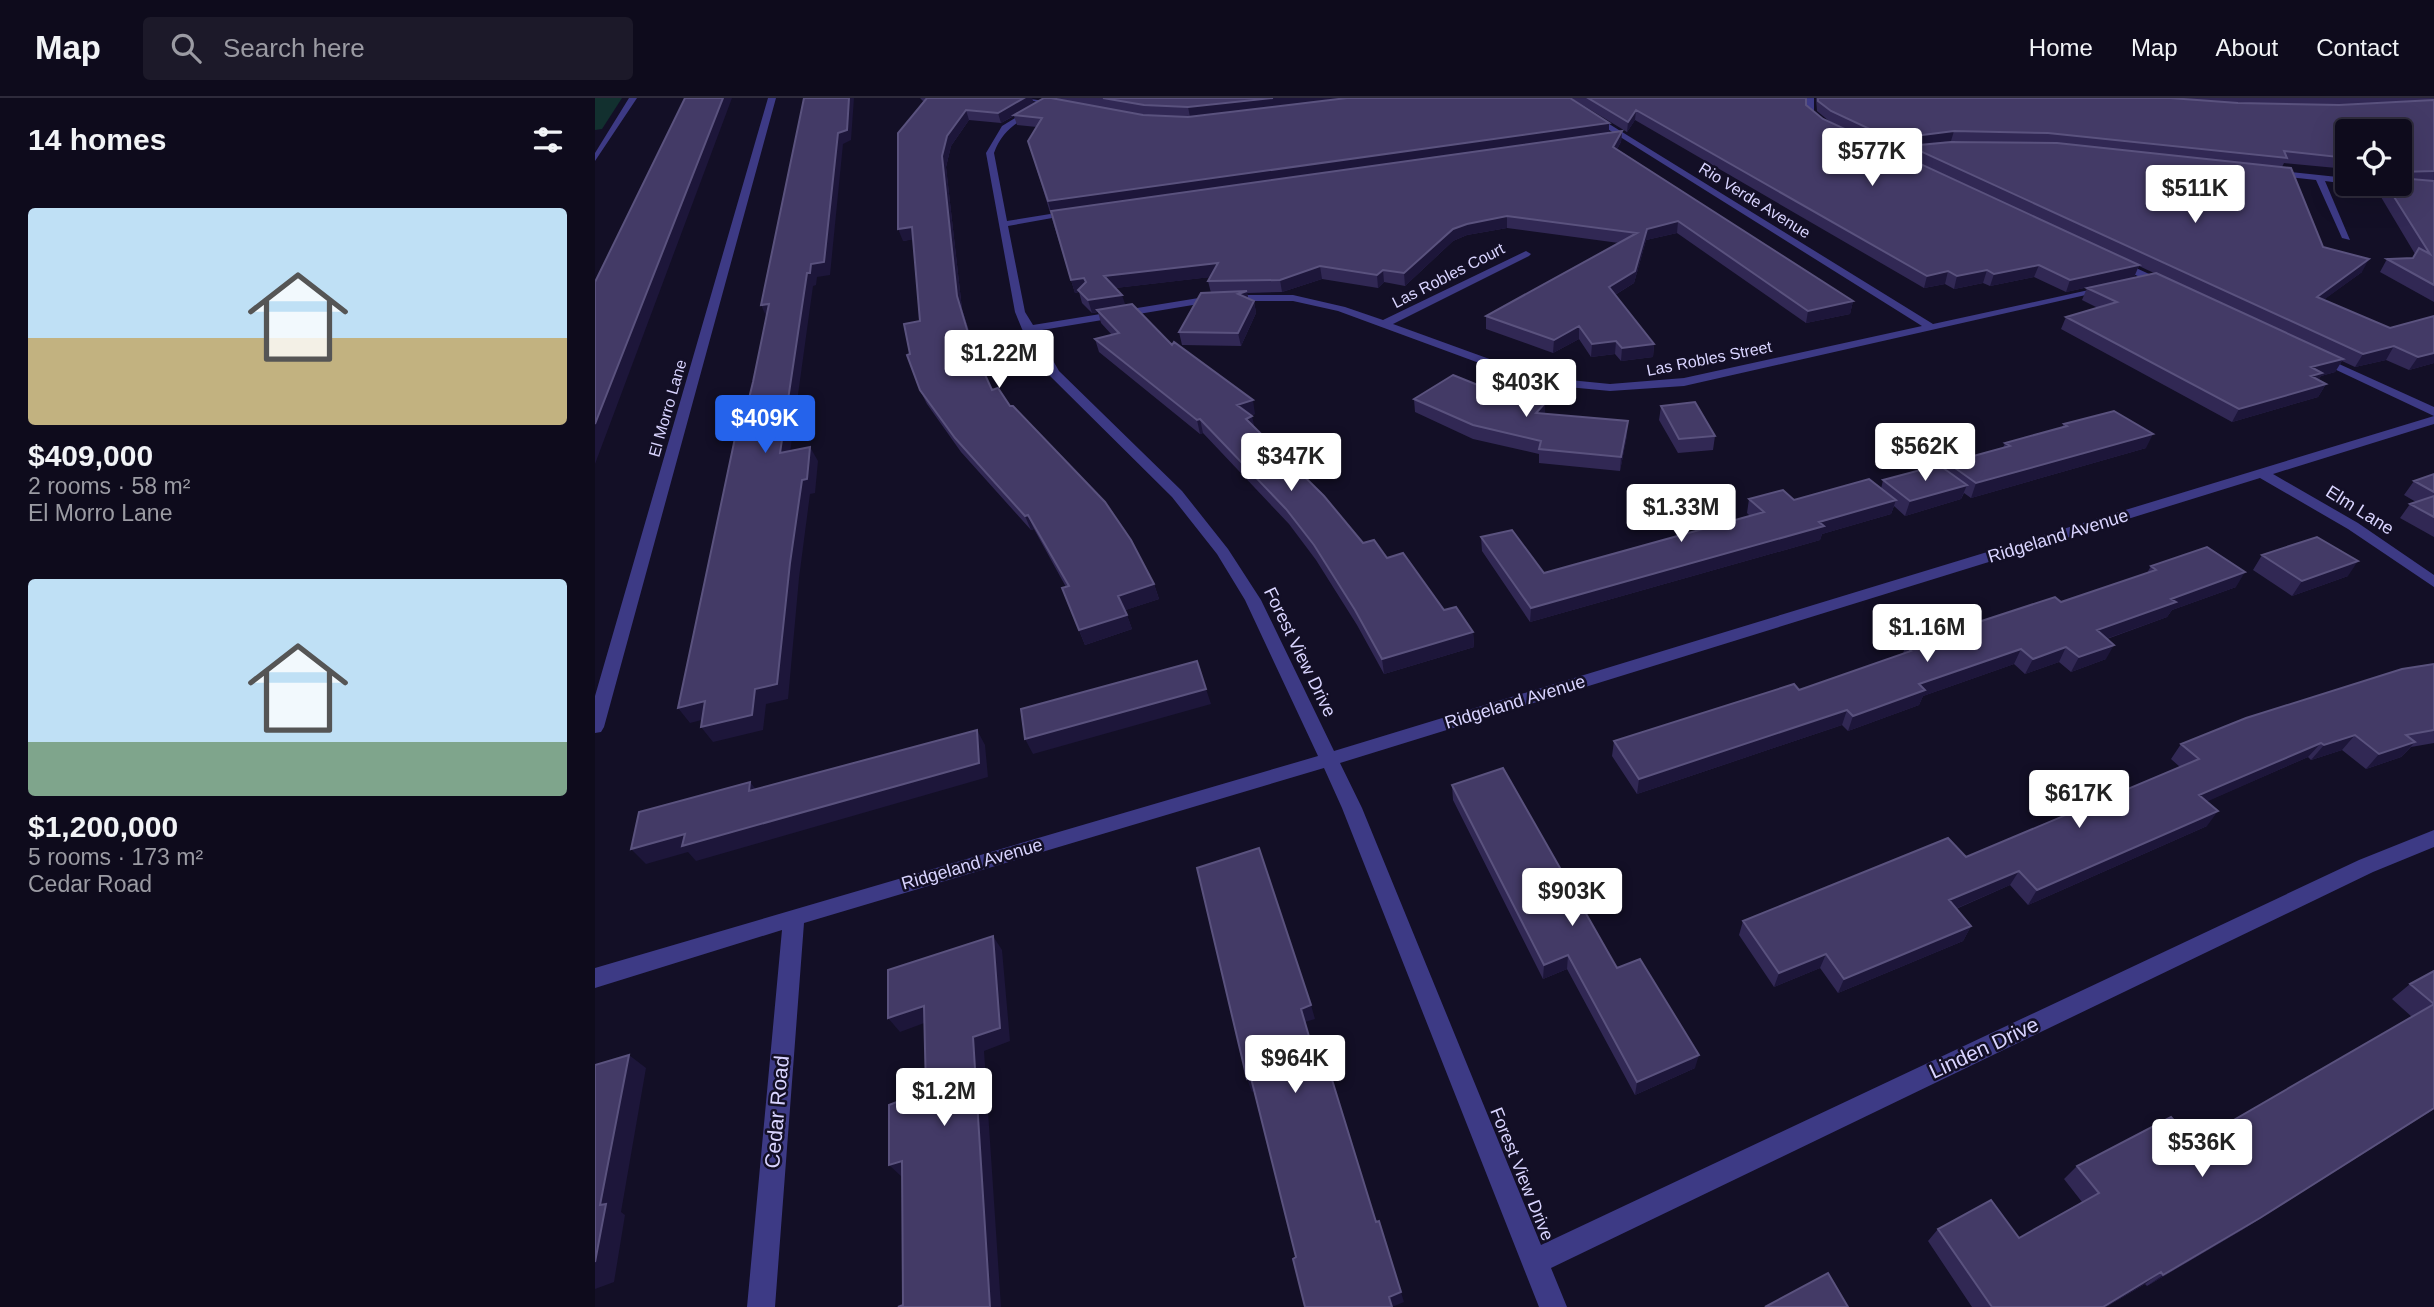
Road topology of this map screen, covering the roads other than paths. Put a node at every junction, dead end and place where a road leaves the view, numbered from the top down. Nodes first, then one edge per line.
1 (633, 98) edge
2 (772, 98) edge
3 (1028, 98) edge
4 (1562, 98) edge
5 (1810, 98) edge
6 (1055, 101) edge
7 (1836, 130) edge
8 (1622, 136) junction
9 (1605, 139) edge
10 (1939, 148) edge
11 (1878, 149) edge
12 (1889, 154) junction
13 (595, 159) edge
14 (1914, 166) edge
15 (2264, 172) edge
16 (2319, 178) junction
17 (2335, 180) edge
18 (1082, 212) edge
19 (1003, 223) junction
20 (2347, 238) dead end
21 (1525, 254) dead end
22 (2102, 255) edge
23 (2152, 279) junction
24 (2132, 283) edge
25 (2119, 286) edge
26 (2177, 291) edge
27 (1384, 324) junction
28 (1932, 328) junction
29 (1028, 329) junction
30 (2302, 350) edge
31 (2434, 412) edge
32 (2434, 420) edge
33 (2263, 474) junction
34 (2434, 582) edge
35 (595, 727) edge
36 (1330, 759) junction
37 (2434, 838) edge
38 (794, 917) junction
39 (595, 978) edge
40 (1535, 1262) junction
41 (761, 1307) edge
42 (1553, 1307) edge

1 - 13 street
2 - 35 street, El Morro Lane
3 - 6 street, Forest View Drive
4 - 8 street, Rio Verde Avenue
5 - 7 street
6 - 19 street, Forest View Drive
8 - 9 street
8 - 28 street, Rio Verde Avenue
10 - 12 street
11 - 12 street
12 - 14 street
15 - 16 street
16 - 17 street
16 - 20 street
18 - 19 street
19 - 29 street, Forest View Drive
21 - 27 street, Las Robles Court
22 - 23 street
23 - 24 street
23 - 26 street
25 - 28 street, Las Robles Street
27 - 28 street, Las Robles Street
27 - 29 street, Las Robles Street
29 - 36 street, Forest View Drive
30 - 31 street
32 - 33 street, Ridgeland Avenue
33 - 34 street, Elm Lane
33 - 36 street, Ridgeland Avenue
36 - 38 street, Ridgeland Avenue
36 - 40 street, Forest View Drive
37 - 40 street, Linden Drive
38 - 39 street, Ridgeland Avenue
38 - 41 street, Cedar Road
40 - 42 street, Forest View Drive

